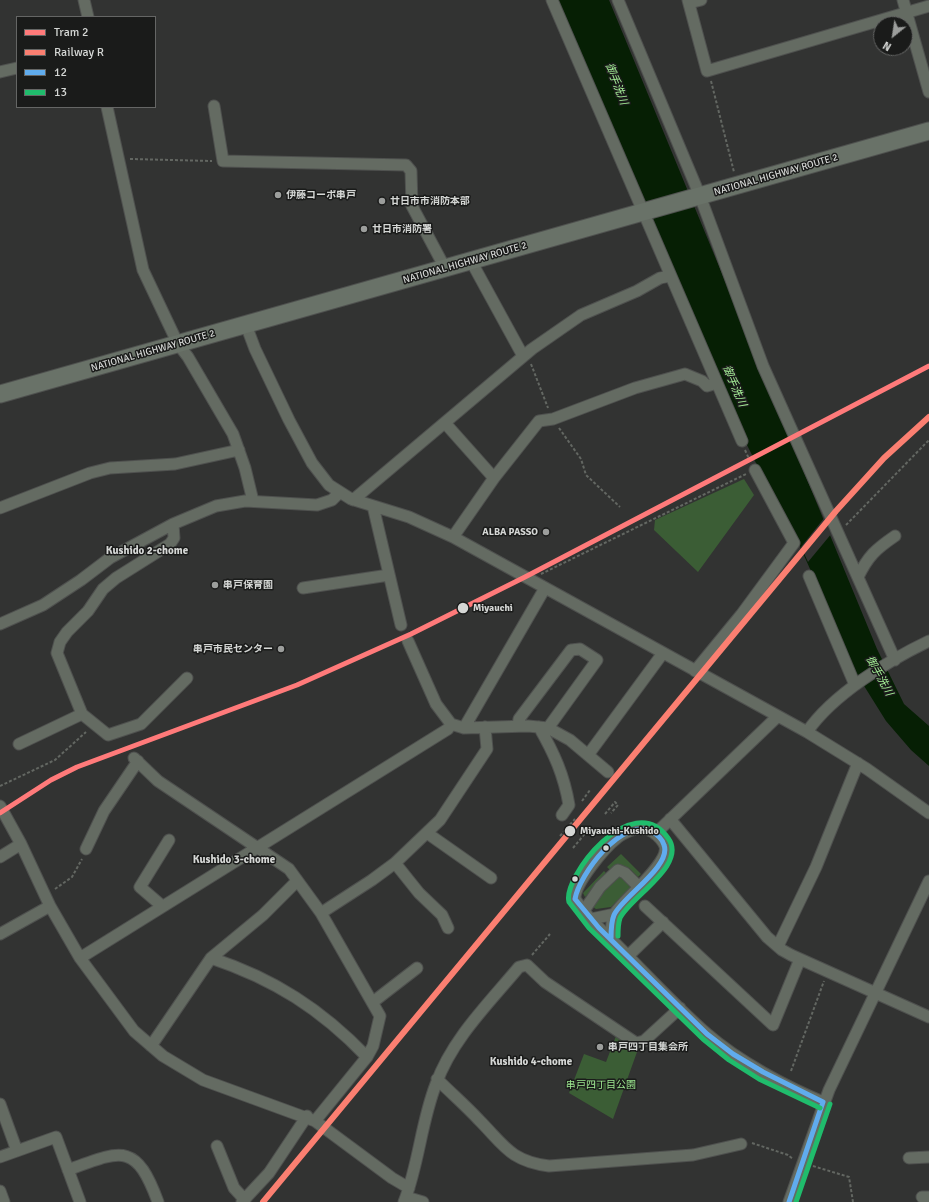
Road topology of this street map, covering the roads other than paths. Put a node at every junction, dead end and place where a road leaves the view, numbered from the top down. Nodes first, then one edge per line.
1 (84, 0) edge
2 (552, 0) edge
3 (618, 0) edge
4 (701, 0) edge
5 (903, 0) edge
6 (688, 2) edge
7 (929, 6) edge
8 (907, 12) junction
9 (88, 16) edge
10 (16, 68) edge
11 (0, 72) edge
12 (929, 92) edge
13 (214, 106) dead end
14 (107, 108) edge
15 (929, 131) edge
16 (697, 197) junction
17 (645, 211) junction
18 (472, 261) junction
19 (445, 268) junction
20 (670, 276) junction
21 (246, 325) junction
22 (178, 344) junction
23 (525, 355) junction
24 (717, 383) junction
25 (0, 394) edge
26 (445, 423) junction
27 (742, 442) road end
28 (239, 450) junction
29 (755, 470) road end
30 (494, 478) junction
31 (339, 493) junction
32 (354, 500) junction
33 (253, 501) junction
34 (373, 506) junction
35 (0, 508) edge
36 (173, 524) junction
37 (895, 536) dead end
38 (453, 537) junction
39 (389, 575) junction
40 (809, 576) dead end
41 (858, 577) junction
42 (303, 588) dead end
43 (546, 588) junction
44 (0, 624) edge
45 (401, 625) dead end
46 (408, 641) dead end
47 (929, 641) edge
48 (663, 653) junction
49 (893, 661) junction
50 (695, 671) junction
51 (187, 678) dead end
52 (857, 684) junction
53 (82, 714) junction
54 (777, 717) junction
55 (451, 724) junction
56 (518, 726) junction
57 (543, 727) junction
58 (464, 728) junction
59 (485, 728) junction
60 (807, 732) junction
61 (19, 744) dead end
62 (588, 755) junction
63 (858, 763) junction
64 (608, 772) dead end
65 (0, 806) edge
66 (929, 813) edge
67 (562, 815) dead end
68 (670, 819) junction
69 (427, 833) junction
70 (655, 834) junction
71 (169, 840) dead end
72 (21, 844) junction
73 (256, 847) junction
74 (86, 849) road end
75 (0, 857) edge
76 (395, 863) junction
77 (491, 878) dead end
78 (297, 881) junction
79 (929, 881) edge
80 (639, 887) junction
81 (47, 901) junction
82 (162, 906) junction
83 (645, 906) dead end
84 (321, 913) junction
85 (615, 914) junction
86 (587, 916) junction
87 (663, 922) junction
88 (448, 928) dead end
89 (0, 934) edge
90 (611, 939) junction
91 (778, 946) junction
92 (628, 956) junction
93 (80, 958) junction
94 (211, 958) junction
95 (800, 959) junction
96 (416, 968) dead end
97 (875, 994) junction
98 (373, 1002) junction
99 (680, 1008) junction
100 (929, 1017) edge
101 (151, 1046) junction
102 (367, 1057) junction
103 (437, 1079) junction
104 (823, 1102) junction
105 (0, 1104) edge
106 (311, 1118) junction
107 (741, 1144) road end
108 (218, 1146) dead end
109 (17, 1151) junction
110 (0, 1157) edge
111 (929, 1157) edge
112 (909, 1158) dead end
113 (68, 1170) junction
114 (0, 1191) edge
115 (406, 1195) edge
116 (244, 1201) edge
117 (4, 1202) edge
118 (80, 1202) edge
119 (158, 1202) edge
120 (423, 1202) edge
121 (789, 1202) edge

1 - 9 street
2 - 17 street
3 - 16 street
4 - 6 street
5 - 8 street
6 - 8 street
7 - 8 street
8 - 12 street
10 - 11 street
13 - 19 street
14 - 22 street
15 - 16 highway, NATIONAL HIGHWAY ROUTE 2
16 - 17 highway, NATIONAL HIGHWAY ROUTE 2
16 - 41 street
17 - 18 highway, NATIONAL HIGHWAY ROUTE 2
17 - 20 street
18 - 19 highway, NATIONAL HIGHWAY ROUTE 2
18 - 23 street
19 - 21 highway, NATIONAL HIGHWAY ROUTE 2
20 - 23 street
20 - 24 street
21 - 22 highway, NATIONAL HIGHWAY ROUTE 2
21 - 31 street
22 - 25 highway, NATIONAL HIGHWAY ROUTE 2
22 - 28 street
23 - 26 street
24 - 27 street
24 - 30 street
26 - 30 street
26 - 32 street
28 - 33 street
28 - 35 street
29 - 50 street
30 - 38 street
31 - 32 street
31 - 33 street
32 - 34 street
33 - 36 street
34 - 38 street
34 - 39 street
36 - 44 street
36 - 53 street
37 - 41 street
38 - 43 street
39 - 42 street
39 - 45 street
40 - 52 street
41 - 49 street
43 - 48 street
43 - 58 street
46 - 55 street
47 - 49 street
48 - 50 street
48 - 62 street
49 - 52 street
50 - 54 street
51 - 53 street
52 - 60 street
53 - 61 street
54 - 60 street
54 - 68 street
55 - 58 street
55 - 73 street
56 - 57 street
56 - 57 street
56 - 59 street
57 - 62 street
57 - 67 street
58 - 59 street
59 - 69 street
60 - 63 street
62 - 64 street
63 - 66 street
63 - 91 street
65 - 72 street
68 - 70 street
68 - 91 street
69 - 76 street
69 - 77 street
70 - 80 street
70 - 86 street
71 - 82 street
72 - 75 street
72 - 81 street
73 - 74 street
73 - 78 street
73 - 82 street
76 - 84 street
76 - 88 street
78 - 84 street
78 - 94 street
79 - 97 street
80 - 85 street
80 - 86 street
81 - 89 street
81 - 93 street
82 - 93 street
83 - 87 street
84 - 98 street
85 - 86 street
85 - 90 street
86 - 90 street
87 - 92 street
87 - 95 street
90 - 92 street
91 - 95 street
92 - 99 street
93 - 101 street
94 - 101 street
94 - 102 street
95 - 97 street
96 - 98 street
97 - 100 street
97 - 104 street
98 - 102 street
99 - 103 street
99 - 104 street
101 - 106 street
102 - 106 street
103 - 107 street
103 - 115 street
104 - 121 street
105 - 109 street
106 - 115 street
106 - 116 street
108 - 116 street
109 - 110 street
109 - 113 street
111 - 112 street
113 - 118 street
113 - 119 street
114 - 117 street
115 - 120 street

